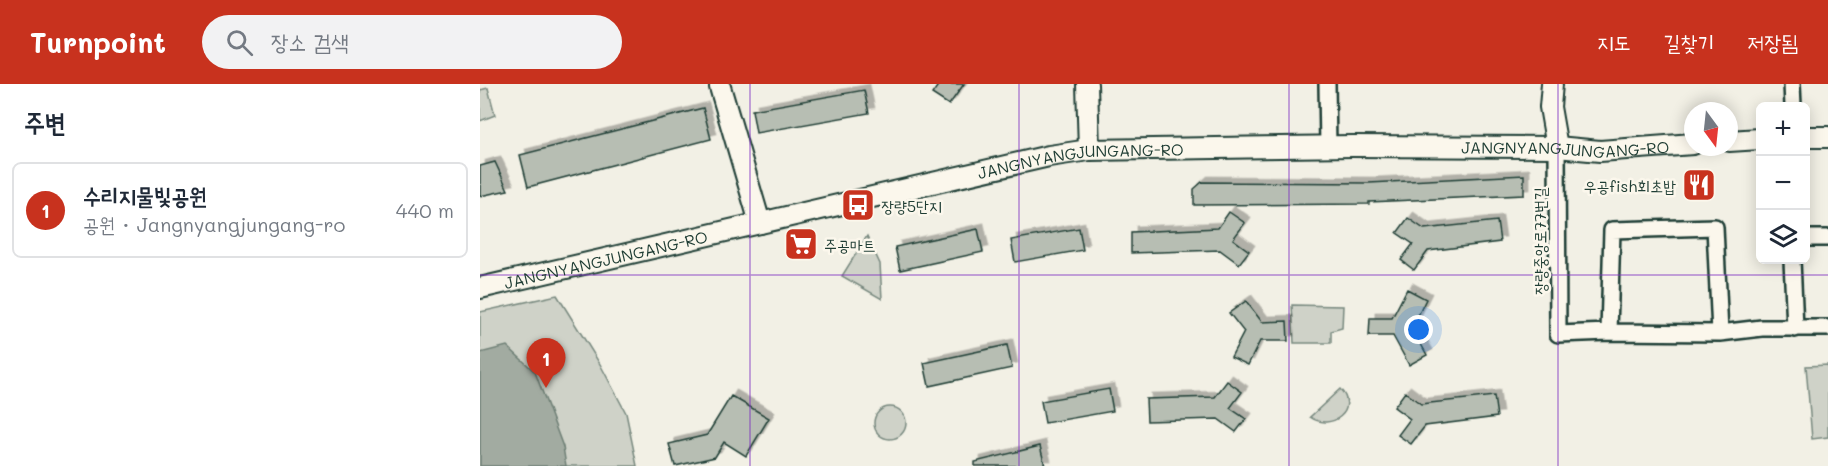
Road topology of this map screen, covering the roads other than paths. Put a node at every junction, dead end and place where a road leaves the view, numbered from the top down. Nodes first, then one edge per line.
1 (1087, 84) edge
2 (1327, 84) edge
3 (1552, 84) edge
4 (1792, 84) edge
5 (720, 87) dead end
6 (1793, 102) edge
7 (1810, 137) edge
8 (1828, 137) edge
9 (1756, 139) edge
10 (1738, 140) edge
11 (1684, 145) edge
12 (1328, 147) junction
13 (1557, 147) junction
14 (1089, 150) junction
15 (760, 224) junction
16 (1810, 238) edge
17 (1828, 238) edge
18 (1792, 264) edge
19 (480, 288) edge
20 (1828, 328) edge
21 (1795, 329) junction
22 (1609, 332) junction
23 (1720, 333) junction

1 - 14 street
2 - 12 street
3 - 13 street
4 - 6 street
5 - 15 street
7 - 8 street
9 - 10 street
11 - 13 street, JANGNYANGJUNGANG-RO
12 - 13 street, JANGNYANGJUNGANG-RO
12 - 14 street, JANGNYANGJUNGANG-RO
13 - 22 street, 장량중앙로77번길
14 - 15 street, JANGNYANGJUNGANG-RO
15 - 19 street, JANGNYANGJUNGANG-RO
16 - 17 street
18 - 21 street
20 - 21 street
21 - 23 street
22 - 23 street
22 - 23 street

